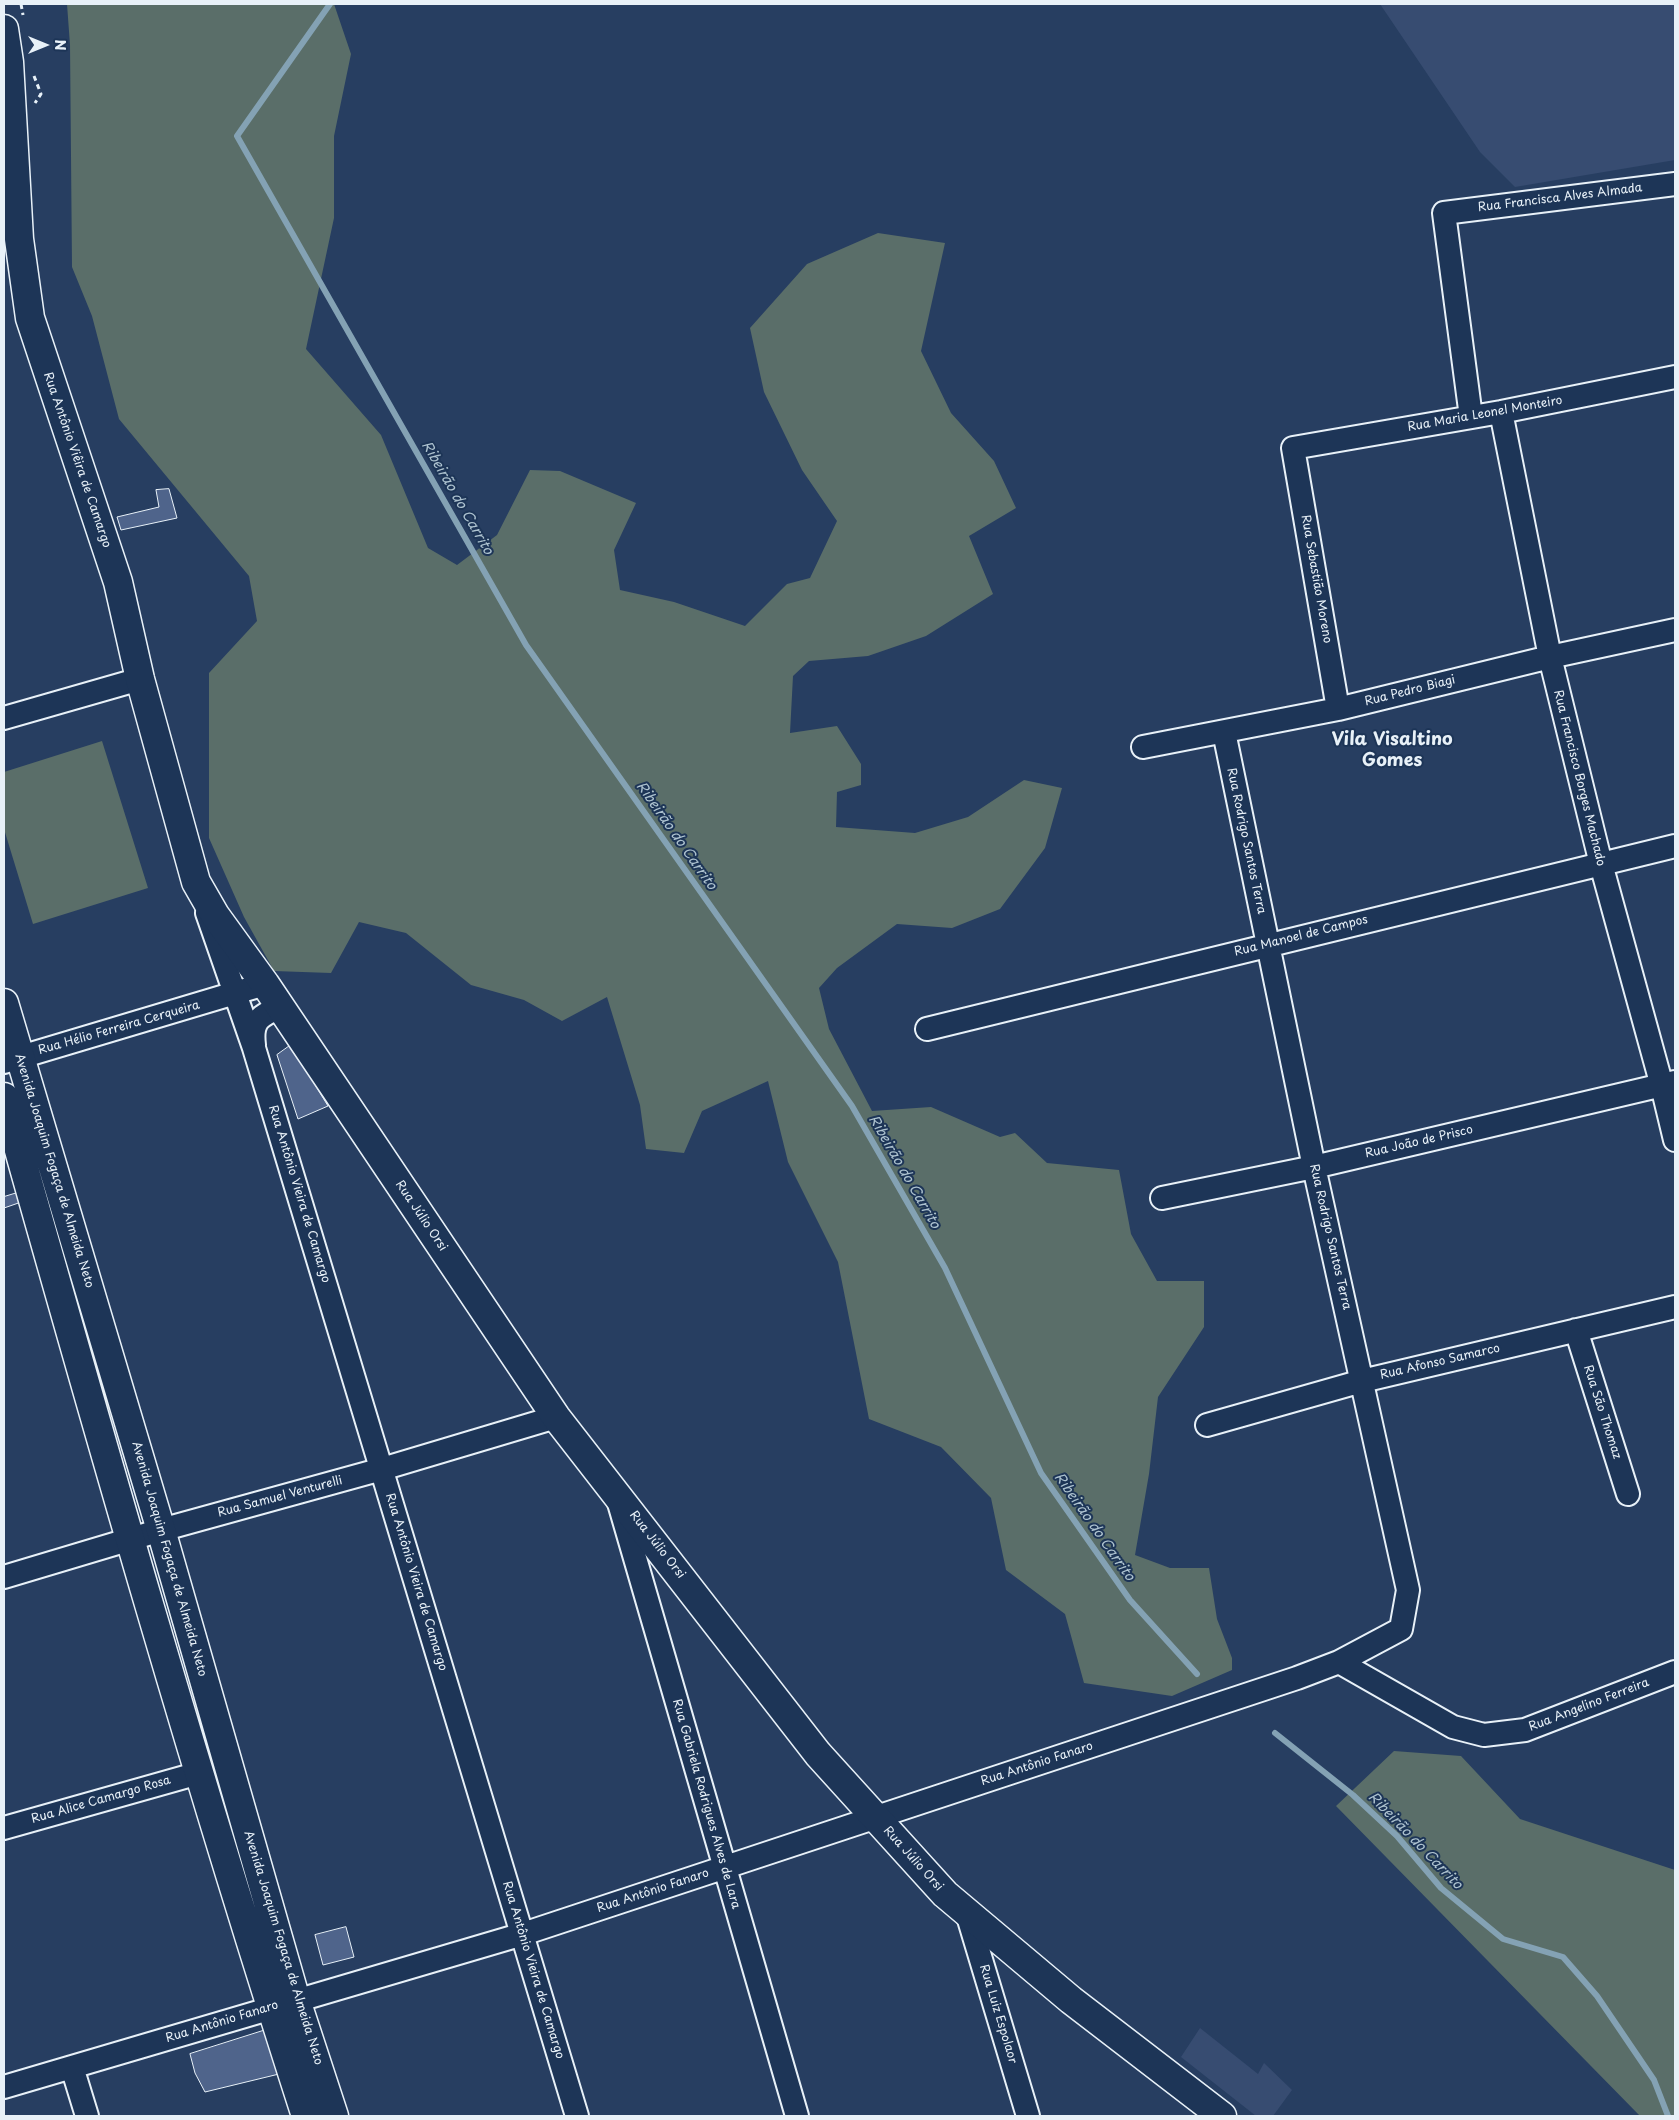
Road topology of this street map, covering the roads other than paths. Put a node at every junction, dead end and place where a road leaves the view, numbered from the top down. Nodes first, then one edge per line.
1 (4, 30) edge
2 (1675, 184) edge
3 (11, 241) edge
4 (1675, 377) edge
5 (1501, 412) junction
6 (1471, 417) junction
7 (1293, 448) joint
8 (1675, 630) edge
9 (1550, 657) junction
10 (140, 679) junction
11 (1338, 709) junction
12 (4, 718) edge
13 (1224, 732) junction
14 (1144, 747) dead end
15 (1675, 846) edge
16 (1601, 864) junction
17 (196, 882) junction
18 (1267, 944) junction
19 (265, 984) junction
20 (235, 993) junction
21 (4, 1003) edge
22 (280, 1006) junction
23 (927, 1028) dead end
24 (254, 1048) junction
25 (11, 1059) edge
26 (1669, 1084) edge
27 (4, 1097) edge
28 (1675, 1140) edge
29 (1314, 1167) junction
30 (1162, 1198) dead end
31 (1675, 1307) edge
32 (1576, 1330) junction
33 (1362, 1381) junction
34 (556, 1416) junction
35 (1207, 1425) dead end
36 (382, 1469) junction
37 (616, 1492) junction
38 (1628, 1494) dead end
39 (161, 1530) junction
40 (129, 1541) junction
41 (4, 1577) edge
42 (1339, 1662) junction
43 (1675, 1672) edge
44 (1297, 1678) joint
45 (199, 1774) junction
46 (876, 1817) junction
47 (4, 1828) edge
48 (724, 1867) junction
49 (967, 1913) junction
50 (522, 1934) junction
51 (284, 2004) junction
52 (72, 2067) junction
53 (4, 2087) edge
54 (87, 2116) edge
55 (306, 2116) edge
56 (334, 2116) edge
57 (577, 2116) edge
58 (797, 2116) edge
59 (1028, 2116) edge
60 (1222, 2116) edge

1 - 3 main road, Rua Antônio Viêira de Camargo
2 - 6 street, Rua Francisca Alves Almada
3 - 10 main road, Rua Antônio Viêira de Camargo
4 - 5 street, Rua Maria Leonel Monteiro
5 - 6 street, Rua Maria Leonel Monteiro
5 - 9 street, Rua Francisco Borges Machado
6 - 7 street, Rua Maria Leonel Monteiro
7 - 11 street, Rua Sebastião Moreno
8 - 9 street, Rua Pedro Biagi
9 - 11 street, Rua Pedro Biagi
9 - 16 street, Rua Francisco Borges Machado
10 - 12 street
10 - 17 main road, Rua Antônio Viêira de Camargo
11 - 13 street, Rua Pedro Biagi
13 - 14 street, Rua Pedro Biagi
13 - 18 street, Rua Rodrigo Santos Terra
15 - 16 street, Rua Manoel de Campos
16 - 18 street, Rua Manoel de Campos
16 - 26 street, Rua Francisco Borges Machado
17 - 19 main road, Rua Júlio Orsi
17 - 20 street, Rua Antônio Vieira de Camargo
18 - 23 street, Rua Manoel de Campos
18 - 29 street, Rua Rodrigo Santos Terra
19 - 20 street, Rua Hélio Ferreira Cerqueira
19 - 22 main road, Rua Júlio Orsi
20 - 24 street, Rua Antônio Vieira de Camargo
20 - 25 street, Rua Hélio Ferreira Cerqueira
21 - 25 main road, Avenida Joaquim Fogaça de Almeida Neto
22 - 24 street
22 - 34 main road, Rua Júlio Orsi
24 - 36 street, Rua Antônio Vieira de Camargo
25 - 39 main road, Avenida Joaquim Fogaça de Almeida Neto
26 - 28 street, Rua Francisco Borges Machado
26 - 29 street, Rua João de Prisco
27 - 40 main road, Avenida Joaquim Fogaça de Almeida Neto
29 - 30 street, Rua João de Prisco
29 - 33 street, Rua Rodrigo Santos Terra
31 - 32 street, Rua Afonso Samarco
32 - 33 street, Rua Afonso Samarco
32 - 38 street, Rua São Thomaz
33 - 35 street, Rua Afonso Samarco
33 - 42 street, Rua Rodrigo Santos Terra
34 - 36 street, Rua Samuel Venturelli
34 - 37 main road, Rua Júlio Orsi
36 - 39 street, Rua Samuel Venturelli
36 - 50 street, Rua Antônio Vieira de Camargo
37 - 46 main road, Rua Júlio Orsi
37 - 48 street, Rua Gabriela Rodrigues Alves de Lara
39 - 40 street, Rua Samuel Venturelli
39 - 51 main road, Avenida Joaquim Fogaça de Almeida Neto
40 - 41 street, Rua Samuel Venturelli
40 - 45 main road, Avenida Joaquim Fogaça de Almeida Neto
42 - 43 street, Rua Angelino Ferreira
42 - 44 street, Rua Rodrigo Santos Terra
44 - 46 street, Rua Antônio Fanaro
45 - 47 street, Rua Alice Camargo Rosa
45 - 51 main road, Avenida Joaquim Fogaça de Almeida Neto
46 - 48 street, Rua Antônio Fanaro
46 - 49 main road, Rua Júlio Orsi
48 - 50 street, Rua Antônio Fanaro
48 - 58 street, Rua Gabriela Rodrigues Alves de Lara
49 - 59 street, Rua Luiz Espolaor
49 - 60 main road, Rua Júlio Orsi
50 - 51 street, Rua Antônio Fanaro
50 - 57 street, Rua Antônio Vieira de Camargo
51 - 52 street, Rua Antônio Fanaro
51 - 55 main road, Avenida Joaquim Fogaça de Almeida Neto
51 - 56 main road, Avenida Joaquim Fogaça de Almeida Neto
52 - 53 street, Rua Antônio Fanaro
52 - 54 street

